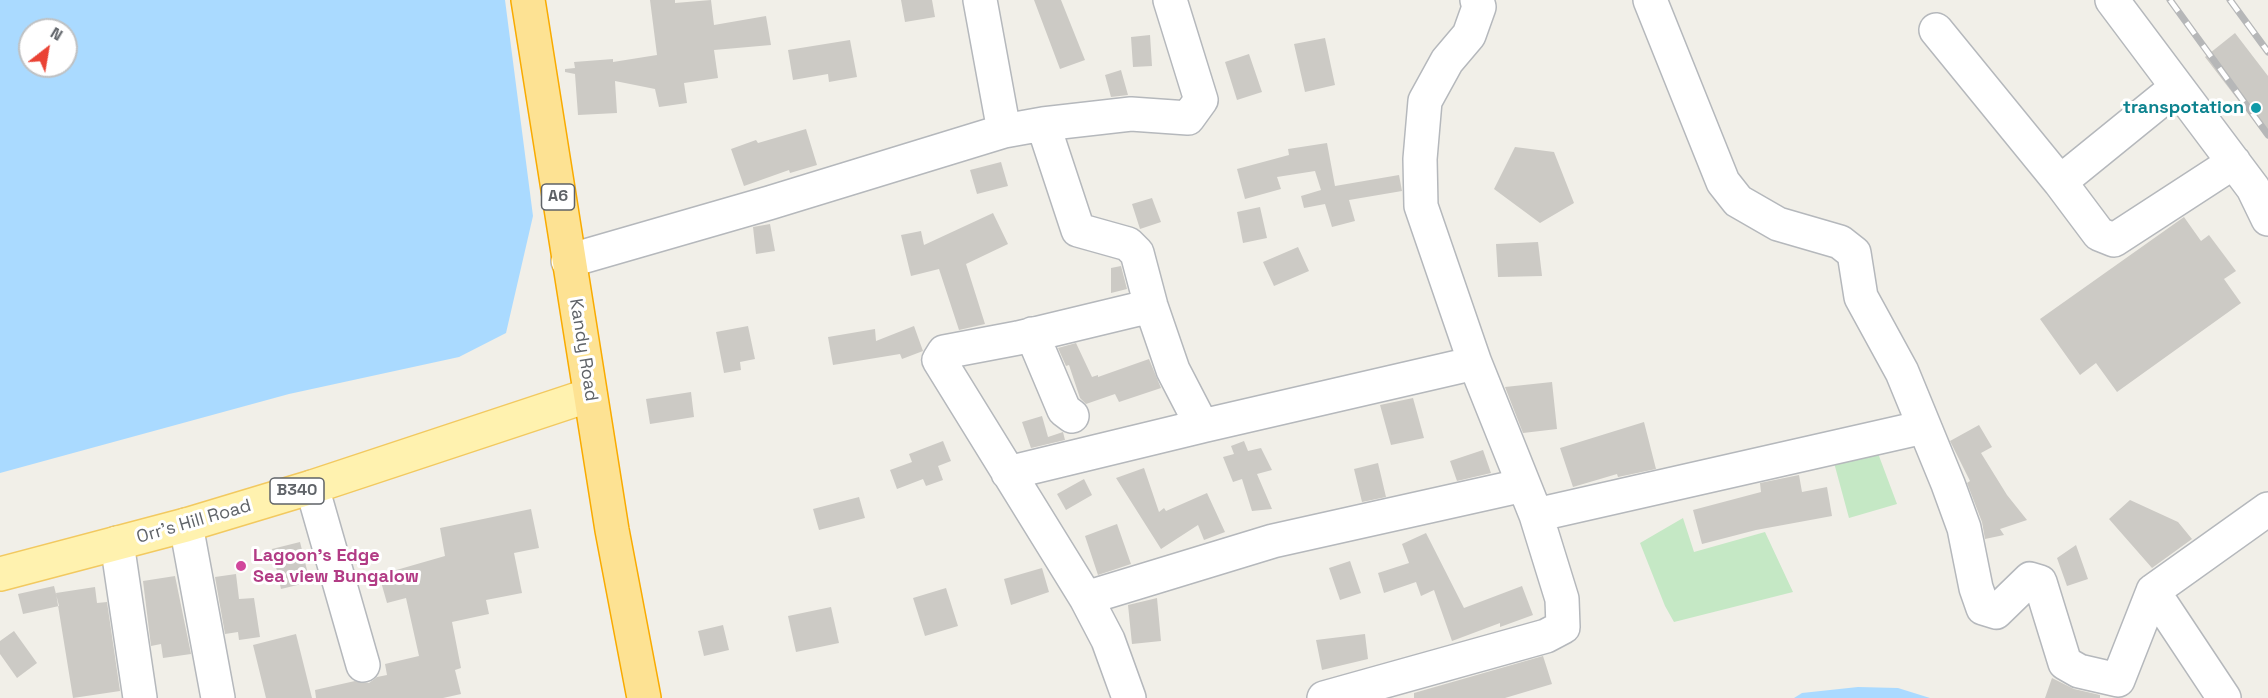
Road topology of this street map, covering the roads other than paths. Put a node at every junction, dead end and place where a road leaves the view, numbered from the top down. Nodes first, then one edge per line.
1 (528, 0) edge
2 (980, 0) edge
3 (1170, 0) edge
4 (1477, 0) edge
5 (1650, 0) edge
6 (2112, 0) edge
7 (1936, 30) dead end
8 (2177, 87) junction
9 (1043, 124) junction
10 (1004, 131) junction
11 (2234, 162) junction
12 (2060, 182) junction
13 (2268, 219) edge
14 (568, 261) junction
15 (1150, 306) junction
16 (1032, 334) junction
17 (1475, 363) junction
18 (590, 395) junction
19 (1072, 416) dead end
20 (1202, 426) junction
21 (1924, 428) junction
22 (1008, 473) junction
23 (1524, 485) junction
24 (312, 487) junction
25 (2268, 509) edge
26 (1536, 515) junction
27 (186, 525) junction
28 (117, 543) junction
29 (0, 574) edge
30 (2153, 591) junction
31 (1086, 598) junction
32 (363, 665) dead end
33 (2114, 689) edge
34 (140, 698) edge
35 (218, 698) edge
36 (644, 698) edge
37 (1129, 698) edge
38 (1324, 698) edge
39 (2224, 698) edge

1 - 14 highway, Kandy Road / A6
2 - 10 street
3 - 9 street
4 - 17 street
5 - 21 street
6 - 8 street
7 - 12 street
8 - 11 street
8 - 12 street
9 - 10 street
9 - 15 street
10 - 14 street
11 - 12 street
11 - 13 street
14 - 18 highway, Kandy Road / A6
15 - 16 street
15 - 20 street
16 - 19 street
16 - 22 street
17 - 20 street
17 - 23 street
18 - 24 main road, Orr’s Hill Road / B340
18 - 36 highway, Kandy Road / A6
20 - 22 street
21 - 26 street
21 - 33 street
22 - 31 street
23 - 26 street
23 - 31 street
24 - 27 main road, Orr’s Hill Road / B340
24 - 32 street
25 - 30 street
26 - 38 street
27 - 28 main road, Orr’s Hill Road / B340
27 - 35 street
28 - 29 main road, Orr’s Hill Road / B340
28 - 34 street
30 - 33 street
30 - 39 street
31 - 37 street

